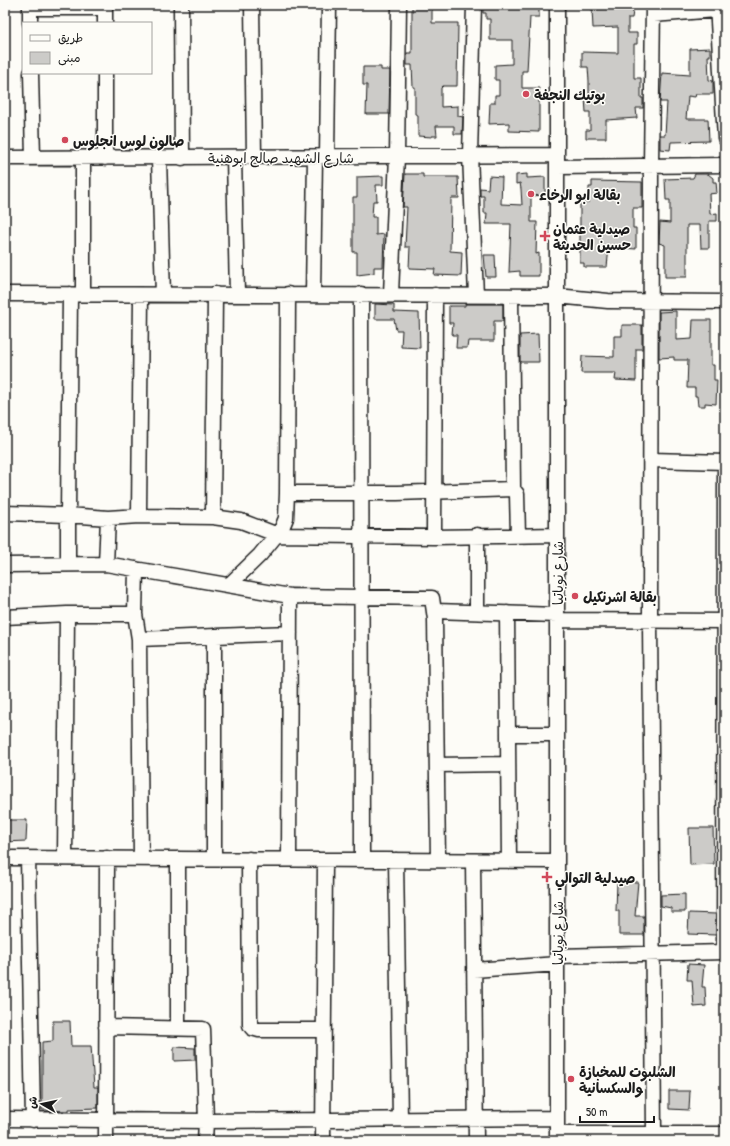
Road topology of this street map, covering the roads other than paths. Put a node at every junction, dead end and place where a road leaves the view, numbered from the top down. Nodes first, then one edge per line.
1 (181, 5) edge
2 (252, 5) edge
3 (329, 5) edge
4 (399, 5) edge
5 (474, 5) edge
6 (557, 5) edge
7 (30, 6) edge
8 (105, 6) edge
9 (716, 7) edge
10 (653, 10) edge
11 (30, 22) edge
12 (105, 22) edge
13 (31, 74) edge
14 (105, 74) edge
15 (725, 138) edge
16 (470, 155) junction
17 (397, 156) junction
18 (234, 157) junction
19 (254, 157) junction
20 (321, 157) junction
21 (5, 158) edge
22 (33, 158) junction
23 (105, 158) junction
24 (158, 158) junction
25 (182, 158) junction
26 (83, 159) junction
27 (557, 161) junction
28 (725, 165) edge
29 (651, 166) junction
30 (5, 294) edge
31 (76, 294) junction
32 (215, 294) junction
33 (237, 294) junction
34 (288, 294) junction
35 (313, 294) junction
36 (361, 294) junction
37 (392, 294) junction
38 (141, 295) junction
39 (162, 295) junction
40 (435, 295) junction
41 (476, 295) junction
42 (511, 296) junction
43 (557, 296) junction
44 (652, 302) junction
45 (725, 302) edge
46 (651, 460) junction
47 (725, 461) edge
48 (514, 489) junction
49 (433, 492) junction
50 (287, 493) junction
51 (362, 493) junction
52 (5, 513) edge
53 (68, 515) junction
54 (139, 516) junction
55 (213, 517) junction
56 (108, 518) junction
57 (278, 535) junction
58 (477, 535) junction
59 (518, 535) junction
60 (557, 535) junction
61 (361, 537) junction
62 (434, 537) junction
63 (68, 563) junction
64 (106, 564) junction
65 (5, 565) edge
66 (136, 569) junction
67 (229, 585) junction
68 (290, 596) junction
69 (361, 597) junction
70 (435, 611) junction
71 (477, 612) junction
72 (507, 613) junction
73 (67, 614) junction
74 (135, 614) junction
75 (5, 617) edge
76 (557, 618) junction
77 (650, 620) junction
78 (724, 621) edge
79 (290, 633) junction
80 (214, 636) junction
81 (139, 639) junction
82 (508, 734) junction
83 (557, 734) junction
84 (508, 764) junction
85 (437, 765) junction
86 (5, 858) edge
87 (28, 858) junction
88 (65, 858) junction
89 (107, 858) junction
90 (142, 858) junction
91 (178, 859) junction
92 (214, 859) junction
93 (249, 859) junction
94 (289, 859) junction
95 (325, 860) junction
96 (362, 860) junction
97 (396, 860) junction
98 (438, 860) junction
99 (473, 861) junction
100 (509, 861) junction
101 (557, 861) junction
102 (724, 952) edge
103 (652, 955) junction
104 (557, 960) junction
105 (474, 970) junction
106 (106, 1027) junction
107 (178, 1027) junction
108 (324, 1030) junction
109 (557, 1118) junction
110 (5, 1119) edge
111 (400, 1119) junction
112 (33, 1120) junction
113 (107, 1120) junction
114 (323, 1120) junction
115 (476, 1120) junction
116 (206, 1121) junction
117 (654, 1134) junction
118 (725, 1134) edge
119 (557, 1138) edge
120 (706, 1138) edge
121 (106, 1141) edge
122 (205, 1141) edge
123 (323, 1141) edge
124 (476, 1141) edge

1 - 25 street
2 - 19 street
3 - 20 street
4 - 17 street
5 - 16 street
6 - 27 street, شارع نوباتيا
7 - 8 street
7 - 11 street
8 - 12 street
9 - 10 street
9 - 15 street
10 - 29 street
13 - 22 street
14 - 23 street
16 - 17 street, شارع الشهيد صالح ابوهنية
16 - 27 street, شارع الشهيد صالح ابوهنية
16 - 41 street
17 - 20 street, شارع الشهيد صالح ابوهنية
17 - 37 street
18 - 19 street, شارع الشهيد صالح ابوهنية
18 - 25 street, شارع الشهيد صالح ابوهنية
18 - 33 street
19 - 20 street, شارع الشهيد صالح ابوهنية
20 - 35 street
21 - 22 street, شارع الشهيد صالح ابوهنية
22 - 26 street, شارع الشهيد صالح ابوهنية
23 - 24 street, شارع الشهيد صالح ابوهنية
23 - 26 street, شارع الشهيد صالح ابوهنية
24 - 25 street, شارع الشهيد صالح ابوهنية
24 - 39 street
26 - 31 street
27 - 29 street, شارع الشهيد صالح ابوهنية
27 - 43 street, شارع نوباتيا
28 - 29 street, شارع الشهيد صالح ابوهنية
29 - 44 street
30 - 31 street
31 - 38 street
31 - 53 street
32 - 33 street
32 - 39 street
32 - 55 street
33 - 34 street
34 - 35 street
34 - 50 street
35 - 36 street
36 - 37 street
36 - 51 street
37 - 40 street
38 - 39 street
38 - 54 street
40 - 41 street
40 - 49 street
41 - 42 street
42 - 43 street
42 - 48 street
43 - 44 street
43 - 60 street, شارع نوباتيا
44 - 45 street
44 - 46 street
46 - 47 street
46 - 77 street
47 - 78 street
48 - 49 street
48 - 59 street
49 - 51 street
49 - 62 street
50 - 51 street
50 - 57 street
51 - 61 street
52 - 53 street
53 - 56 street
53 - 63 street
54 - 55 street
54 - 56 street
55 - 57 street
56 - 64 street
57 - 61 street
57 - 67 street
58 - 59 street
58 - 62 street
58 - 71 street
59 - 60 street
60 - 76 street, شارع نوباتيا
61 - 62 street
61 - 69 street
63 - 64 street
63 - 65 street
64 - 66 street
66 - 67 street
66 - 74 street
67 - 68 street
68 - 69 street
68 - 79 street
69 - 70 street
69 - 96 street
70 - 71 street
70 - 85 street
71 - 72 street
72 - 76 street
72 - 82 street
73 - 74 street
73 - 75 street
73 - 88 street
74 - 81 street
76 - 77 street
76 - 83 street, شارع نوباتيا
77 - 78 street
77 - 103 street
78 - 102 street
79 - 80 street
79 - 94 street
80 - 81 street
80 - 92 street
81 - 90 street
82 - 83 street
82 - 84 street
83 - 101 street, شارع نوباتيا
84 - 85 street
84 - 100 street
85 - 98 street
86 - 87 street
87 - 88 street
87 - 112 street
88 - 89 street
89 - 90 street
89 - 106 street
90 - 91 street
91 - 92 street
91 - 107 street
92 - 93 street
93 - 94 street
93 - 108 street
94 - 95 street
95 - 96 street
95 - 108 street
96 - 97 street
97 - 98 street
97 - 111 street
98 - 99 street
99 - 100 street
99 - 105 street
100 - 101 street
101 - 104 street, شارع نوباتيا
102 - 103 street
103 - 104 street
103 - 117 street
104 - 105 street
104 - 109 street, شارع نوباتيا
105 - 115 street
106 - 107 street
106 - 113 street
107 - 116 street
108 - 114 street
109 - 115 street
109 - 119 street, شارع نوباتيا
110 - 112 street
111 - 114 street
111 - 115 street
112 - 113 street
113 - 116 street
113 - 121 street
114 - 116 street
114 - 123 street
115 - 124 street
116 - 122 street
117 - 119 street
117 - 120 street
118 - 120 street

